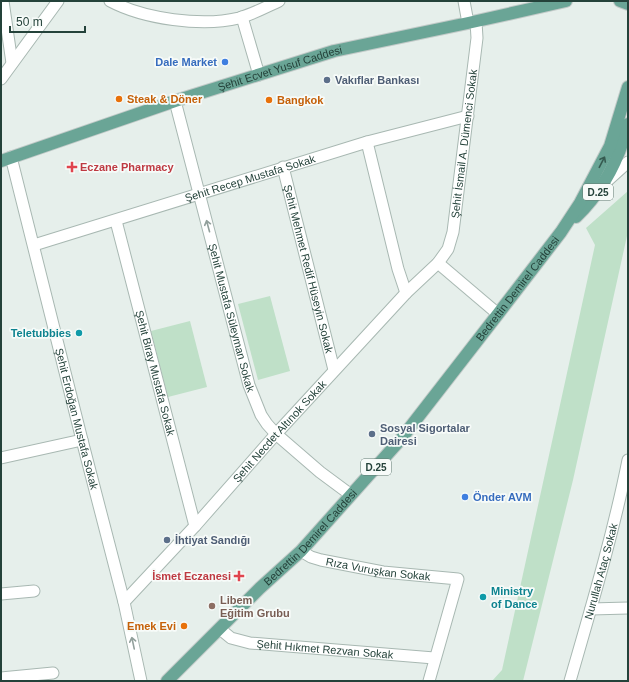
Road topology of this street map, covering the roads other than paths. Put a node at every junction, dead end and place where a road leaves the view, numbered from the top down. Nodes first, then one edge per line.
1 (2, 1) edge
2 (58, 1) edge
3 (110, 1) edge
4 (279, 1) edge
5 (464, 1) edge
6 (566, 1) edge
7 (620, 1) edge
8 (628, 4) edge
9 (242, 17) junction
10 (472, 22) junction
11 (12, 63) junction
12 (259, 75) junction
13 (1, 79) edge
14 (628, 87) edge
15 (175, 101) junction
16 (468, 116) junction
17 (628, 124) edge
18 (367, 142) junction
19 (625, 143) edge
20 (610, 146) junction
21 (6, 159) edge
22 (628, 162) edge
23 (283, 167) junction
24 (604, 183) junction
25 (200, 194) junction
26 (116, 221) junction
27 (561, 232) junction
28 (34, 246) junction
29 (438, 263) junction
30 (406, 293) junction
31 (498, 314) junction
32 (334, 370) junction
33 (276, 434) junction
34 (82, 440) junction
35 (1, 458) edge
36 (628, 460) edge
37 (351, 494) junction
38 (624, 499) edge
39 (195, 526) junction
40 (300, 551) junction
41 (34, 591) dead end
42 (1, 594) edge
43 (124, 602) junction
44 (628, 608) edge
45 (591, 609) junction
46 (220, 628) junction
47 (434, 658) junction
48 (53, 673) dead end
49 (1, 678) edge
50 (141, 681) edge
51 (167, 681) edge
52 (429, 681) edge
53 (570, 681) edge

1 - 11 street
2 - 11 street
3 - 9 street
4 - 9 street
5 - 10 street, Şehit İsmail A. Dümenci Sokak
6 - 10 main road, Şehit Ecvet Yusuf Caddesi
7 - 8 main road
9 - 12 street
10 - 12 main road, Şehit Ecvet Yusuf Caddesi
10 - 16 street, Şehit İsmail A. Dümenci Sokak
11 - 13 street
12 - 15 main road, Şehit Ecvet Yusuf Caddesi
14 - 20 main road, Bedrettin Demirel Caddesi / D.25
15 - 21 main road, Şehit Ecvet Yusuf Caddesi
15 - 25 street, Şehit Mustafa Süleyman Sokak
16 - 18 street, Şehit Recep Mustafa Sokak
16 - 29 street, Şehit İsmail A. Dümenci Sokak
17 - 19 main road, Bedrettin Demirel Caddesi / D.25
18 - 23 street, Şehit Recep Mustafa Sokak
18 - 30 street
19 - 20 street
19 - 24 main road, Bedrettin Demirel Caddesi / D.25
27 -> 20 main road, Bedrettin Demirel Caddesi / D.25
21 - 28 street, Şehit Erdoğan Mustafa Sokak
22 - 24 street
23 - 25 street, Şehit Recep Mustafa Sokak
23 - 32 street, Şehit Mehmet Redif Hüseyin Sokak
24 - 27 main road, Bedrettin Demirel Caddesi / D.25
25 - 26 street, Şehit Recep Mustafa Sokak
33 -> 25 street, Şehit Mustafa Süleyman Sokak
26 - 28 street, Şehit Recep Mustafa Sokak
26 - 39 street, Şehit Biray Mustafa Sokak
27 - 31 main road, Bedrettin Demirel Caddesi / D.25
28 - 34 street, Şehit Erdoğan Mustafa Sokak
29 - 30 street, Şehit Necdet Altınok Sokak
29 - 31 street
30 - 32 street, Şehit Necdet Altınok Sokak
31 - 37 main road, Bedrettin Demirel Caddesi / D.25
32 - 33 street, Şehit Necdet Altınok Sokak
33 - 37 street, Şehit Mustafa Süleyman Sokak
33 - 39 street, Şehit Necdet Altınok Sokak
34 - 35 street
34 - 43 street, Şehit Erdoğan Mustafa Sokak
36 - 38 street, Nurullah Ataç Sokak
37 - 40 main road, Bedrettin Demirel Caddesi / D.25
38 - 45 street, Nurullah Ataç Sokak
39 - 43 street, Şehit Necdet Altınok Sokak
40 - 46 main road, Bedrettin Demirel Caddesi / D.25
40 - 47 street, Rıza Vuruşkan Sokak
41 - 42 street
50 -> 43 street, Şehit Erdoğan Mustafa Sokak
44 - 45 street
45 - 53 street, Nurullah Ataç Sokak
46 - 47 street, Şehit Hıkmet Rezvan Sokak
46 - 51 main road, Bedrettin Demirel Caddesi / D.25
47 - 52 street
48 - 49 street

